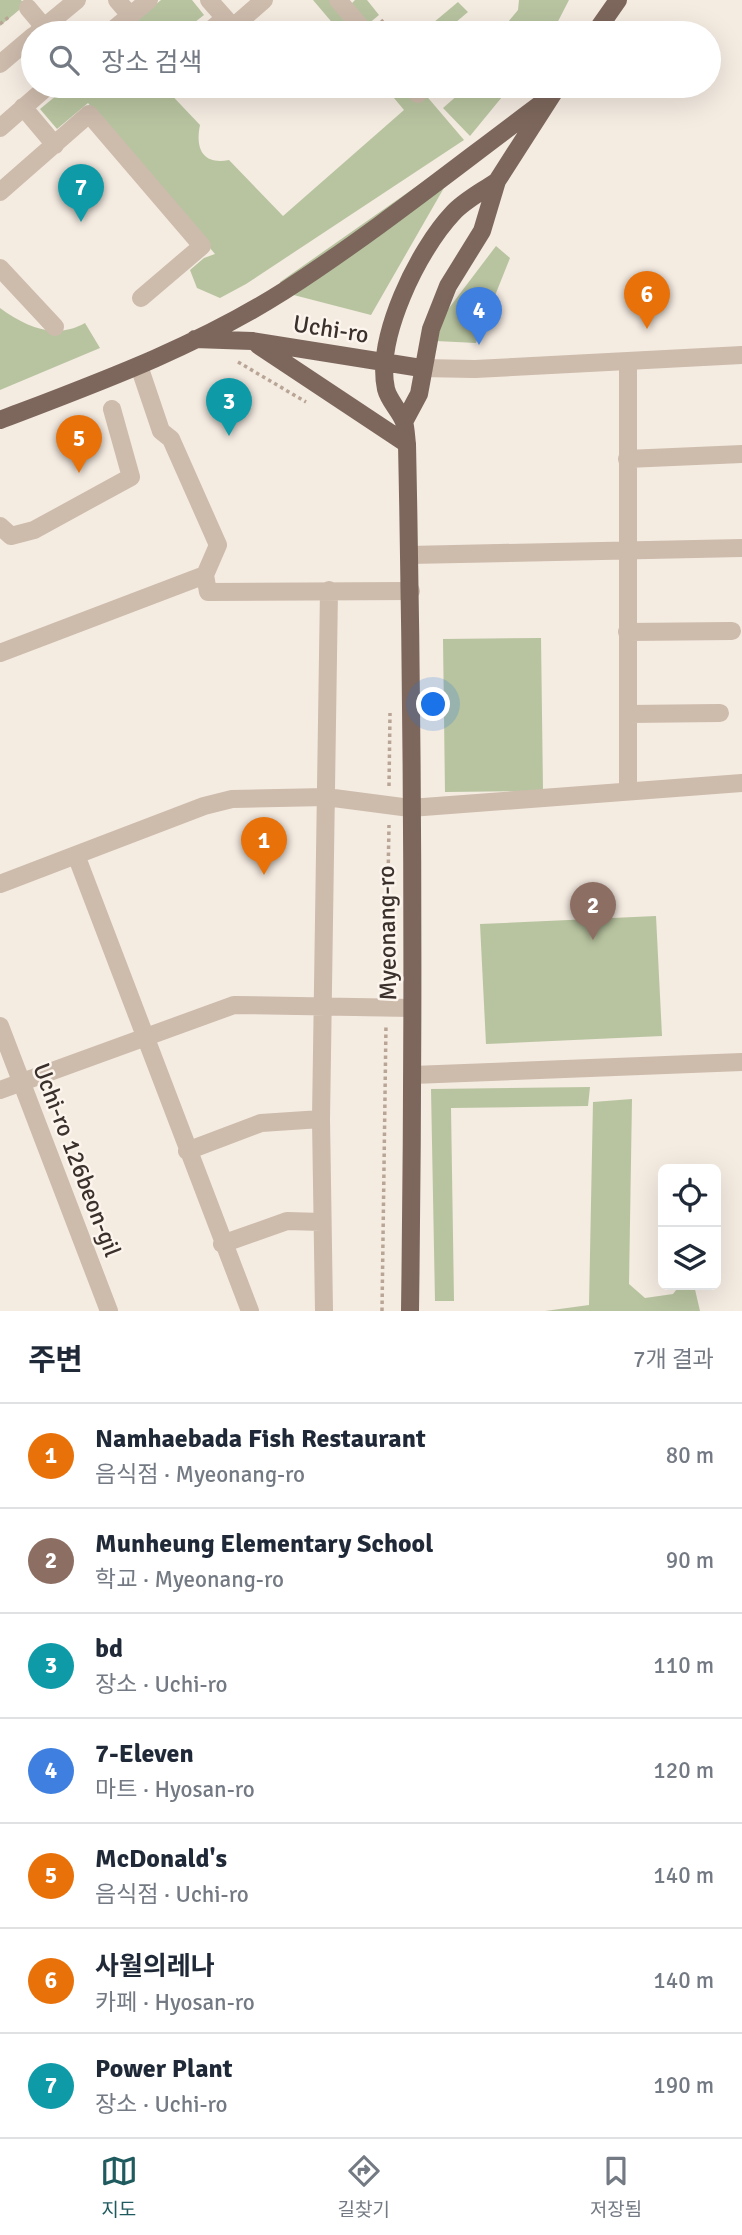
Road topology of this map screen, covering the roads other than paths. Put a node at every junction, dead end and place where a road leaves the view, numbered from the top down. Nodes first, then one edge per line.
1 (77, 0) edge
2 (117, 0) edge
3 (149, 0) edge
4 (209, 0) edge
5 (264, 0) edge
6 (338, 0) edge
7 (618, 0) edge
8 (28, 8) dead end
9 (130, 15) junction
10 (225, 18) junction
11 (35, 21) edge
12 (54, 21) edge
13 (123, 21) edge
14 (221, 21) edge
15 (228, 21) edge
16 (240, 21) edge
17 (356, 21) edge
18 (603, 21) edge
19 (21, 48) edge
20 (0, 64) edge
21 (34, 98) edge
22 (545, 98) edge
23 (549, 98) edge
24 (23, 107) junction
25 (3, 120) edge
26 (55, 145) junction
27 (496, 181) junction
28 (4, 182) edge
29 (0, 268) edge
30 (141, 298) dead end
31 (55, 327) dead end
32 (195, 339) junction
33 (252, 341) junction
34 (742, 355) edge
35 (628, 361) junction
36 (384, 362) junction
37 (139, 366) junction
38 (421, 368) junction
39 (112, 410) dead end
40 (0, 420) edge
41 (404, 422) junction
42 (407, 444) junction
43 (742, 454) edge
44 (627, 459) junction
45 (0, 526) edge
46 (741, 548) edge
47 (627, 552) junction
48 (409, 555) junction
49 (205, 576) junction
50 (329, 590) junction
51 (411, 591) junction
52 (732, 631) dead end
53 (627, 632) junction
54 (0, 653) edge
55 (720, 713) dead end
56 (628, 714) junction
57 (740, 783) edge
58 (628, 791) junction
59 (326, 797) junction
60 (410, 808) junction
61 (76, 855) junction
62 (0, 884) edge
63 (323, 1005) junction
64 (412, 1008) junction
65 (0, 1026) edge
66 (143, 1036) junction
67 (742, 1062) edge
68 (413, 1075) junction
69 (22, 1082) junction
70 (0, 1090) edge
71 (321, 1119) junction
72 (187, 1151) junction
73 (322, 1222) junction
74 (222, 1244) junction
75 (109, 1311) edge
76 (250, 1311) edge
77 (324, 1311) edge
78 (410, 1311) edge

1 - 12 street
2 - 9 street
3 - 9 street
4 - 10 street
5 - 16 street
6 - 17 street
7 - 18 main road
8 - 11 street
9 - 13 street
10 - 14 street
10 - 15 street
19 - 20 street
21 - 24 street
22 - 32 main road
23 - 27 main road, Uchi-ro
24 - 25 street
24 - 26 street
26 - 28 street
26 - 30 street
27 - 36 main road, Uchi-ro
27 - 38 main road, Uchi-ro
29 - 31 street
32 - 33 main road, Uchi-ro
32 - 37 main road, Uchi-ro
33 - 36 main road, Uchi-ro
33 - 42 main road
34 - 35 street
35 - 38 street
35 - 44 street
36 - 38 main road
36 - 41 main road, Myeonang-ro
37 - 40 main road, Uchi-ro
37 - 49 street
38 - 41 main road
39 - 45 street
41 - 42 main road, Myeonang-ro
42 - 48 main road, Myeonang-ro
43 - 44 street
44 - 47 street
46 - 47 street
47 - 48 street
47 - 53 street
48 - 51 main road, Myeonang-ro
49 - 50 street
49 - 54 street
50 - 51 street
50 - 59 street
51 - 60 main road, Myeonang-ro
52 - 53 street
53 - 56 street
55 - 56 street
56 - 58 street
57 - 58 street
58 - 60 street
59 - 60 street
59 - 61 street
59 - 63 street
60 - 64 main road, Myeonang-ro
61 - 62 street
61 - 66 street
63 - 64 street
63 - 66 street
63 - 71 street
64 - 68 main road, Myeonang-ro
65 - 69 street, Uchi-ro 126beon-gil
66 - 69 street
66 - 72 street
67 - 68 street
68 - 78 main road, Myeonang-ro
69 - 70 street
69 - 75 street, Uchi-ro 126beon-gil
71 - 72 street
71 - 73 street
72 - 74 street
73 - 74 street
73 - 77 street
74 - 76 street

